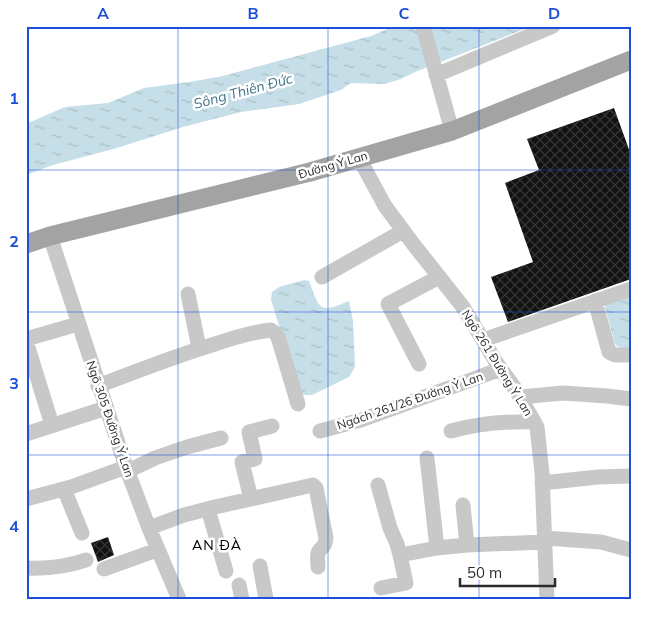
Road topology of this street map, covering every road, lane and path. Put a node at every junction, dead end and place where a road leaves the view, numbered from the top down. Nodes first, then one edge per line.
1 (423, 26) edge
2 (553, 26) edge
3 (631, 60) edge
4 (436, 75) junction
5 (452, 131) junction
6 (359, 158) junction
7 (403, 231) junction
8 (50, 236) junction
9 (26, 244) edge
10 (322, 277) dead end
11 (439, 277) junction
12 (631, 288) edge
13 (188, 294) dead end
14 (595, 301) junction
15 (78, 324) junction
16 (26, 340) edge
17 (483, 340) junction
18 (199, 348) junction
19 (631, 355) edge
20 (419, 364) dead end
21 (501, 369) junction
22 (98, 386) junction
23 (520, 397) junction
24 (631, 399) edge
25 (298, 404) dead end
26 (106, 408) junction
27 (534, 422) junction
28 (52, 425) junction
29 (272, 426) dead end
30 (320, 431) dead end
31 (451, 431) dead end
32 (26, 434) edge
33 (221, 438) dead end
34 (427, 458) dead end
35 (127, 469) junction
36 (631, 476) edge
37 (542, 483) junction
38 (378, 485) dead end
39 (64, 489) junction
40 (251, 498) junction
41 (26, 499) edge
42 (463, 505) dead end
43 (208, 509) junction
44 (149, 528) junction
45 (82, 533) dead end
46 (545, 540) junction
47 (467, 545) junction
48 (437, 548) junction
49 (157, 550) junction
50 (631, 550) edge
51 (400, 556) junction
52 (86, 560) dead end
53 (260, 566) dead end
54 (318, 567) dead end
55 (26, 568) edge
56 (104, 569) dead end
57 (226, 571) dead end
58 (382, 588) dead end
59 (179, 599) edge
60 (266, 599) edge
61 (547, 599) edge

1 - 4 street
2 - 4 street
3 - 5 main road, Đường Ỷ Lan
4 - 5 street
5 - 6 main road, Đường Ỷ Lan
6 - 7 street, Ngõ 261 Đường Ỷ Lan
6 - 8 main road, Đường Ỷ Lan
7 - 10 street
7 - 11 street, Ngõ 261 Đường Ỷ Lan
8 - 9 main road, Đường Ỷ Lan
8 - 15 street, Ngõ 305 Đường Ỷ Lan
11 - 17 street, Ngõ 261 Đường Ỷ Lan
11 - 20 street
12 - 14 street
13 - 18 street
14 - 17 street
14 - 19 street
15 - 16 street
15 - 22 street, Ngõ 305 Đường Ỷ Lan
16 - 28 street
17 - 21 street, Ngõ 261 Đường Ỷ Lan
18 - 22 street
18 - 25 street
21 - 23 street, Ngõ 261 Đường Ỷ Lan
21 - 30 street, Ngách 261/26 Đường Ỷ Lan
22 - 26 street, Ngõ 305 Đường Ỷ Lan
23 - 24 street
23 - 27 street, Ngõ 261 Đường Ỷ Lan
26 - 28 street
26 - 35 street, Ngõ 305 Đường Ỷ Lan
27 - 31 street
27 - 37 street, Ngõ 261 Đường Ỷ Lan
28 - 32 street
29 - 40 street
33 - 35 street
34 - 48 street
35 - 39 street
35 - 44 street, Ngõ 305 Đường Ỷ Lan
36 - 37 street
37 - 46 street, Ngõ 261 Đường Ỷ Lan
38 - 51 street
39 - 41 street
39 - 45 street
40 - 43 street
40 - 54 street
42 - 47 street
43 - 44 street
43 - 57 street
44 - 49 street, Ngõ 305 Đường Ỷ Lan
46 - 47 street
46 - 50 street
46 - 61 street, Ngõ 261 Đường Ỷ Lan
47 - 48 street
48 - 51 street
49 - 56 street
49 - 59 street, Ngõ 305 Đường Ỷ Lan
51 - 58 street
52 - 55 street
53 - 60 street

